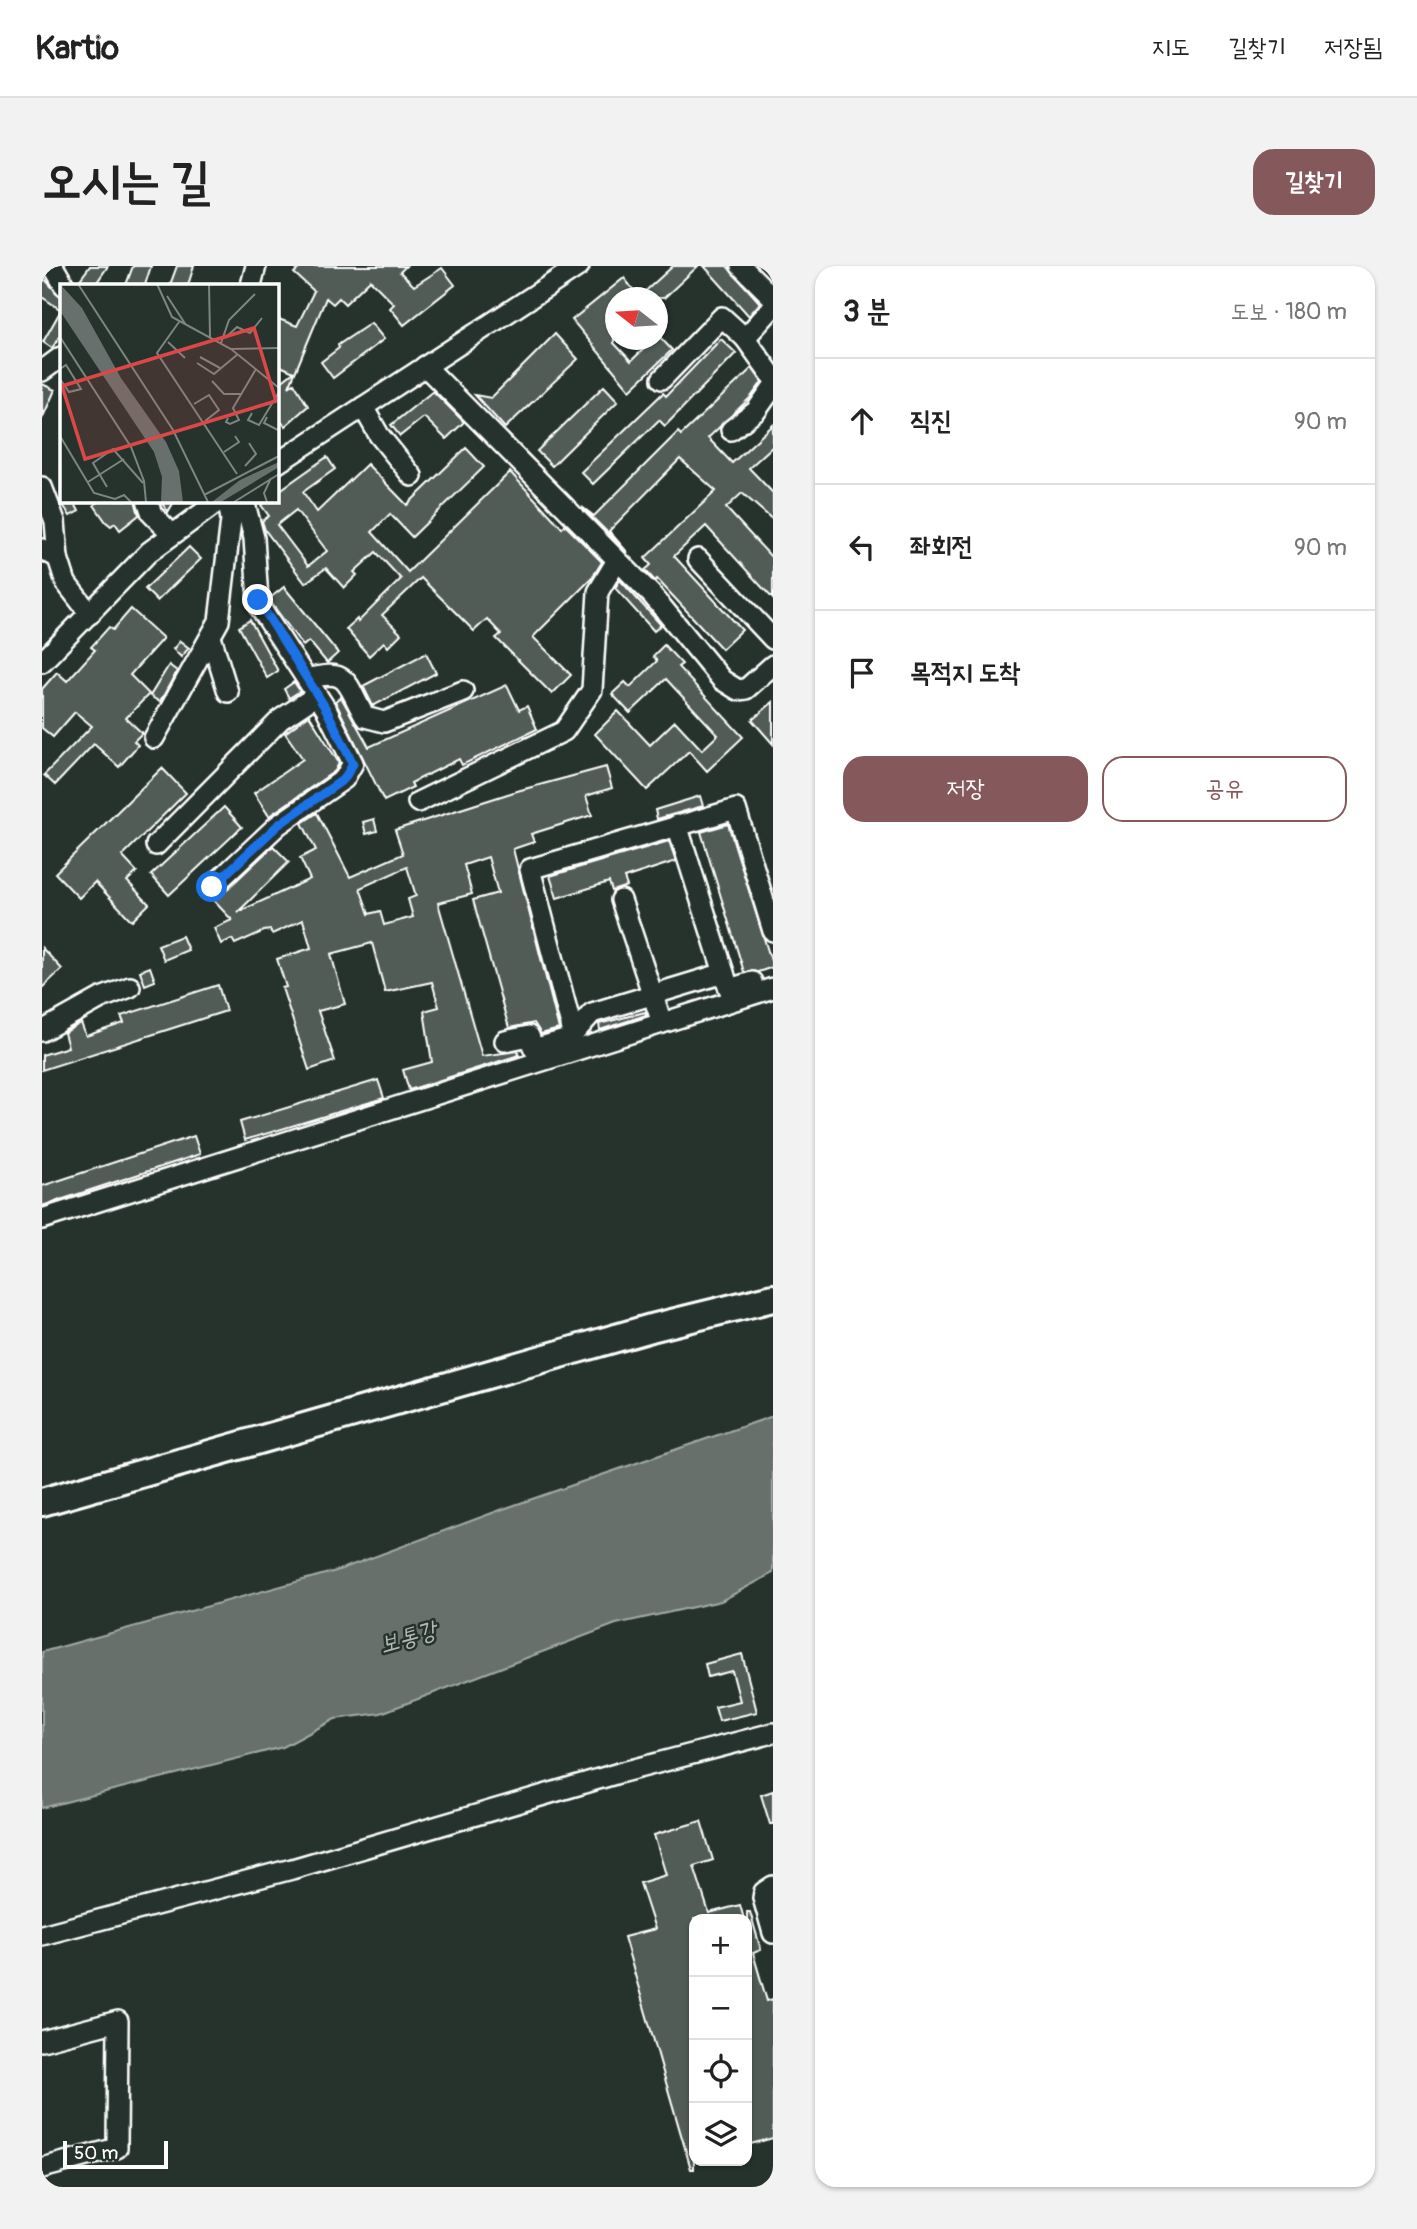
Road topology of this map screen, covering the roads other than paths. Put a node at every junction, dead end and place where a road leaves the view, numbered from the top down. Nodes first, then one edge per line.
1 (53, 266) edge
2 (256, 266) edge
3 (579, 266) edge
4 (741, 266) edge
5 (63, 284) edge
6 (251, 284) edge
7 (769, 287) edge
8 (773, 307) edge
9 (745, 338) junction
10 (60, 358) edge
11 (425, 366) junction
12 (42, 371) edge
13 (773, 377) edge
14 (662, 379) dead end
15 (773, 387) edge
16 (363, 407) junction
17 (731, 430) dead end
18 (278, 463) edge
19 (412, 476) dead end
20 (42, 487) edge
21 (148, 502) edge
22 (217, 502) edge
23 (228, 502) edge
24 (245, 502) edge
25 (171, 533) junction
26 (50, 553) edge
27 (698, 559) dead end
28 (615, 562) junction
29 (90, 614) junction
30 (211, 637) junction
31 (773, 639) edge
32 (42, 662) edge
33 (773, 666) edge
34 (312, 687) junction
35 (463, 691) dead end
36 (228, 692) dead end
37 (154, 738) dead end
38 (418, 802) dead end
39 (677, 825) junction
40 (156, 845) dead end
41 (212, 887) dead end
42 (621, 900) dead end
43 (773, 931) edge
44 (724, 973) junction
45 (773, 975) edge
46 (130, 987) dead end
47 (773, 988) edge
48 (651, 993) junction
49 (662, 1023) junction
50 (42, 1031) edge
51 (573, 1033) junction
52 (505, 1041) dead end
53 (42, 1219) edge
54 (773, 1298) edge
55 (42, 1502) edge
56 (773, 1732) edge
57 (773, 1885) edge
58 (773, 1933) edge
59 (42, 1935) edge
60 (42, 2041) edge
61 (42, 2168) edge

1 - 5 street
2 - 6 street
3 - 11 street
4 - 7 street
8 - 9 street
9 - 13 street
9 - 14 street
10 - 12 street
11 - 16 street
11 - 28 street
15 - 17 street
16 - 18 street
16 - 19 street
20 - 26 street
21 - 25 street
22 - 25 street
23 - 30 street
24 - 34 street
25 - 29 street
26 - 29 street
27 - 31 street
28 - 33 street
28 - 38 street
29 - 32 street
30 - 36 street
30 - 37 street
34 - 35 street
34 - 40 street
34 - 41 street
39 - 43 street
39 - 44 street
39 - 51 street
42 - 48 street
44 - 45 street
44 - 48 street
46 - 50 street
47 - 49 street
48 - 49 street
48 - 51 street
49 - 53 street
51 - 52 street
54 - 55 main road
56 - 59 street
57 - 58 street
60 - 61 street

